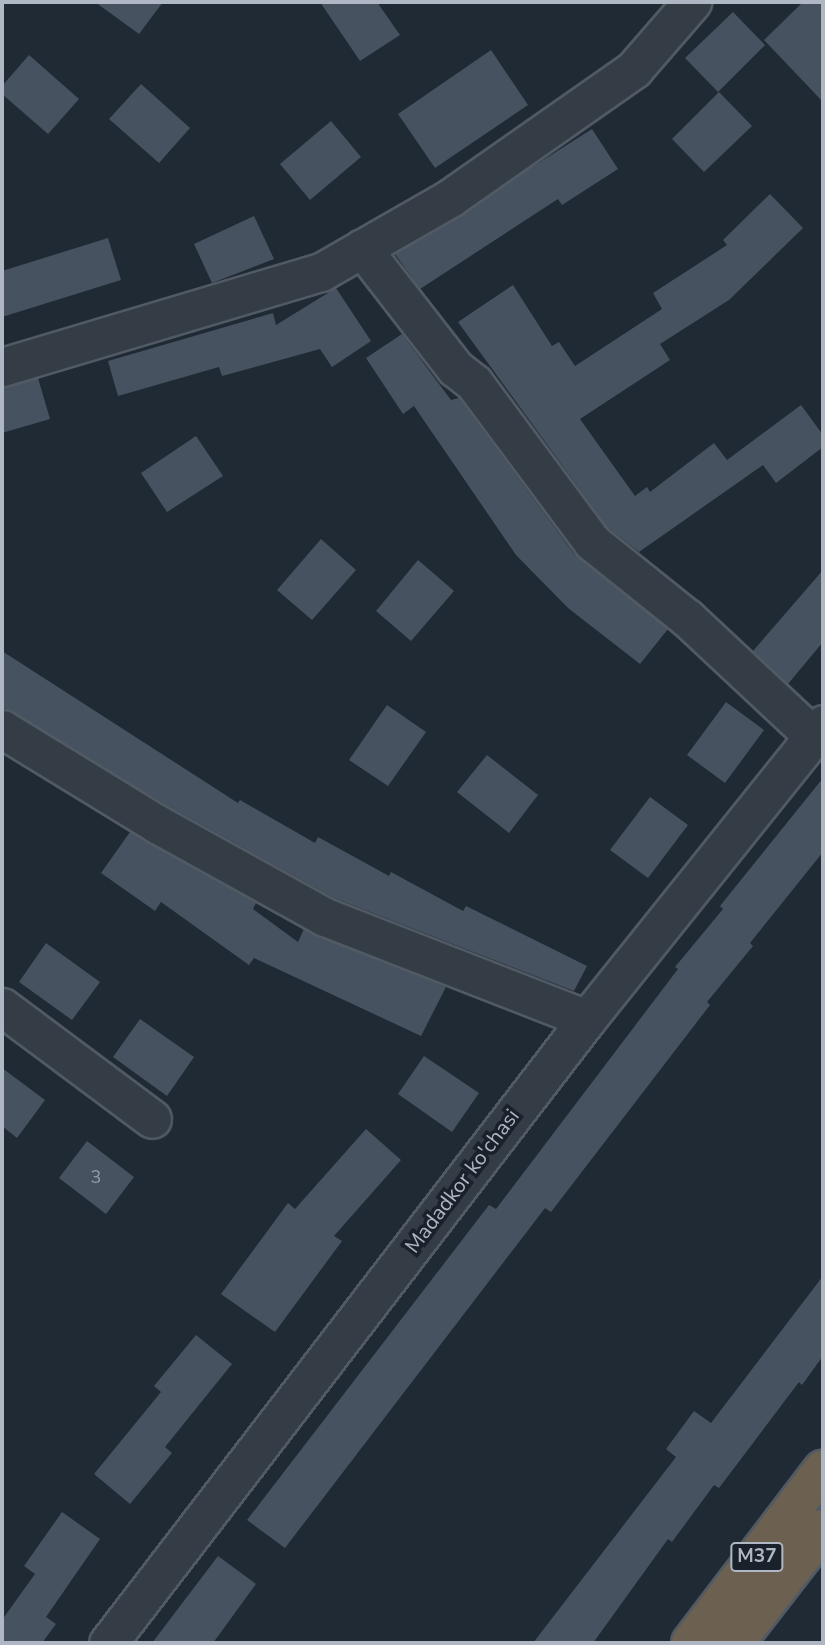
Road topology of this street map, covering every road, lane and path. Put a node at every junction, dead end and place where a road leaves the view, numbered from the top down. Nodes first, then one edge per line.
1 (692, 2) edge
2 (362, 248) junction
3 (2, 367) edge
4 (2, 729) edge
5 (818, 730) edge
6 (2, 1007) edge
7 (587, 1018) junction
8 (152, 1119) dead end
9 (821, 1479) edge
10 (823, 1529) edge
11 (108, 1643) edge
12 (691, 1643) edge
13 (735, 1643) edge

1 - 2 street
2 - 3 street
2 - 5 street
4 - 7 street
5 - 7 street, Madadkor ko'chasi
6 - 8 street
7 - 11 street, Madadkor ko'chasi
9 - 12 highway, M37
10 - 13 highway, M37

